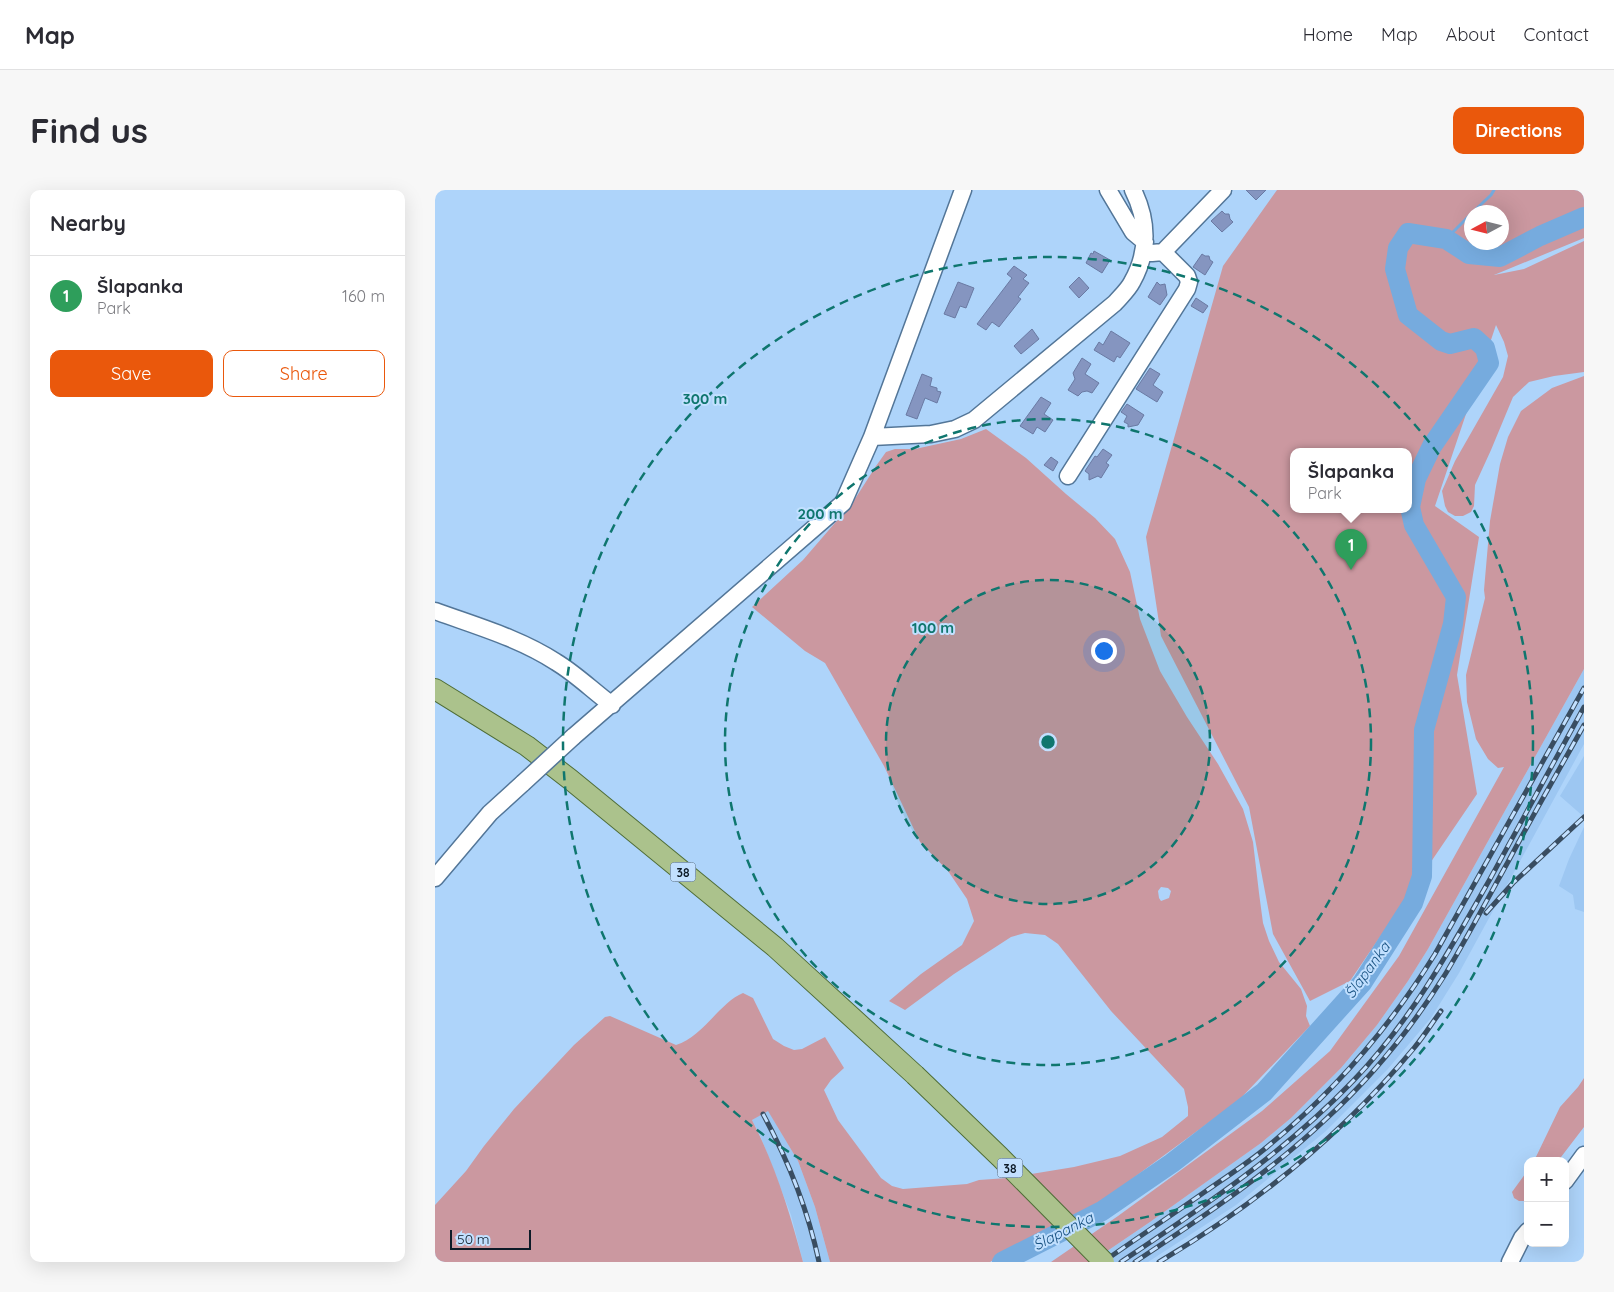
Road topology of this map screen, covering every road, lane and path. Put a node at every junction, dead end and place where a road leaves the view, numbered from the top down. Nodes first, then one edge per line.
1 (963, 190) edge
2 (1107, 190) edge
3 (1133, 190) edge
4 (1223, 190) edge
5 (1144, 248) junction
6 (1163, 252) junction
7 (872, 437) junction
8 (1068, 476) dead end
9 (435, 611) edge
10 (435, 689) edge
11 (612, 705) junction
12 (435, 878) edge
13 (1584, 1155) edge
14 (1569, 1176) edge
15 (1524, 1236) edge
16 (1104, 1262) edge
17 (1511, 1262) edge

1 - 7 street
2 - 5 street
3 - 5 street
4 - 6 street
5 - 6 street
5 - 7 street
6 - 8 street
7 - 11 street
9 - 11 street
10 - 16 main road, 38, bridge
11 - 12 street, bridge
13 - 14 street
15 - 17 street

